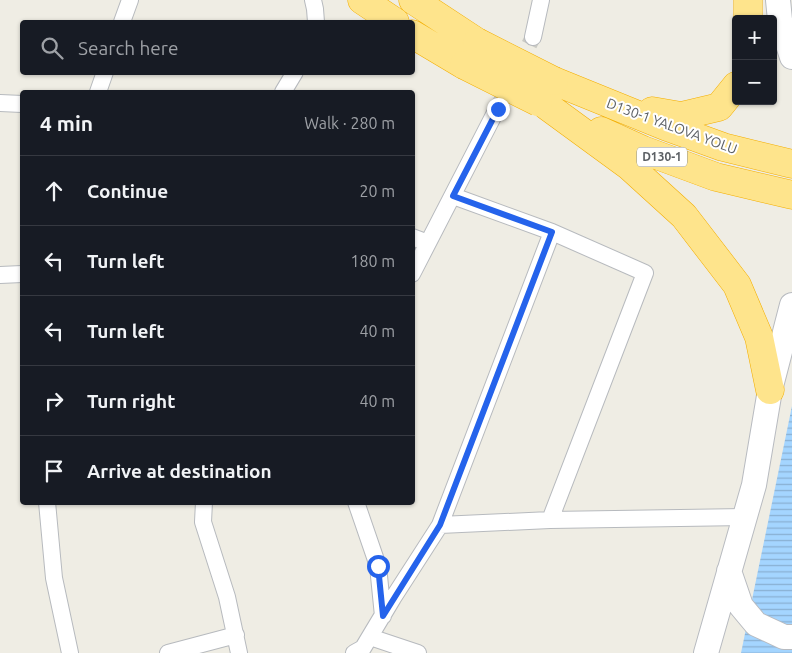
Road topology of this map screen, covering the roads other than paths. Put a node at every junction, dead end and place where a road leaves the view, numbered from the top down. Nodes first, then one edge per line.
1 (130, 0) edge
2 (313, 0) edge
3 (362, 0) edge
4 (413, 0) edge
5 (541, 0) edge
6 (748, 0) edge
7 (778, 0) edge
8 (748, 15) edge
9 (123, 20) edge
10 (316, 20) edge
11 (391, 20) edge
12 (415, 34) edge
13 (533, 37) tunnel mouth
14 (470, 53) junction
15 (792, 57) edge
16 (104, 75) edge
17 (293, 75) edge
18 (99, 90) edge
19 (283, 90) edge
20 (732, 91) edge
21 (546, 96) junction
22 (0, 102) edge
23 (20, 104) edge
24 (616, 106) junction
25 (498, 109) tunnel mouth
26 (792, 164) edge
27 (792, 195) edge
28 (453, 196) junction
29 (552, 232) junction
30 (415, 238) edge
31 (428, 244) junction
32 (415, 268) edge
33 (20, 274) edge
34 (0, 275) edge
35 (792, 305) edge
36 (770, 390) junction
37 (47, 505) edge
38 (204, 505) edge
39 (357, 505) edge
40 (745, 517) junction
41 (550, 520) junction
42 (440, 525) junction
43 (729, 571) junction
44 (383, 616) junction
45 (236, 635) junction
46 (370, 637) junction
47 (792, 637) edge
48 (70, 653) edge
49 (168, 653) edge
50 (239, 653) edge
51 (354, 653) edge
52 (418, 653) edge
53 (706, 653) edge

1 - 9 street
2 - 10 street
3 - 11 highway, D130-1
4 - 14 highway, D130-1
5 - 13 street
6 - 8 highway
7 - 15 main road
12 - 14 highway, D130-1
14 - 21 highway, D130-1, bridge
16 - 18 street
17 - 19 street
20 - 24 highway
21 - 24 highway, D130-1 YALOVA YOLU / D130-1
21 - 27 highway, D130-1
21 - 36 highway
22 - 23 street
24 - 26 highway, D130-1 YALOVA YOLU / D130-1
25 - 28 street
28 - 29 street
28 - 31 street
29 - 41 street
29 - 42 street
30 - 31 street
31 - 32 street
33 - 34 street
35 - 36 main road
36 - 40 main road
37 - 48 street
38 - 45 street
39 - 44 street
40 - 41 street
40 - 43 main road
41 - 42 street
42 - 44 street
43 - 47 main road
43 - 53 main road
44 - 46 street
45 - 49 street
45 - 50 street
46 - 51 street
46 - 52 street

